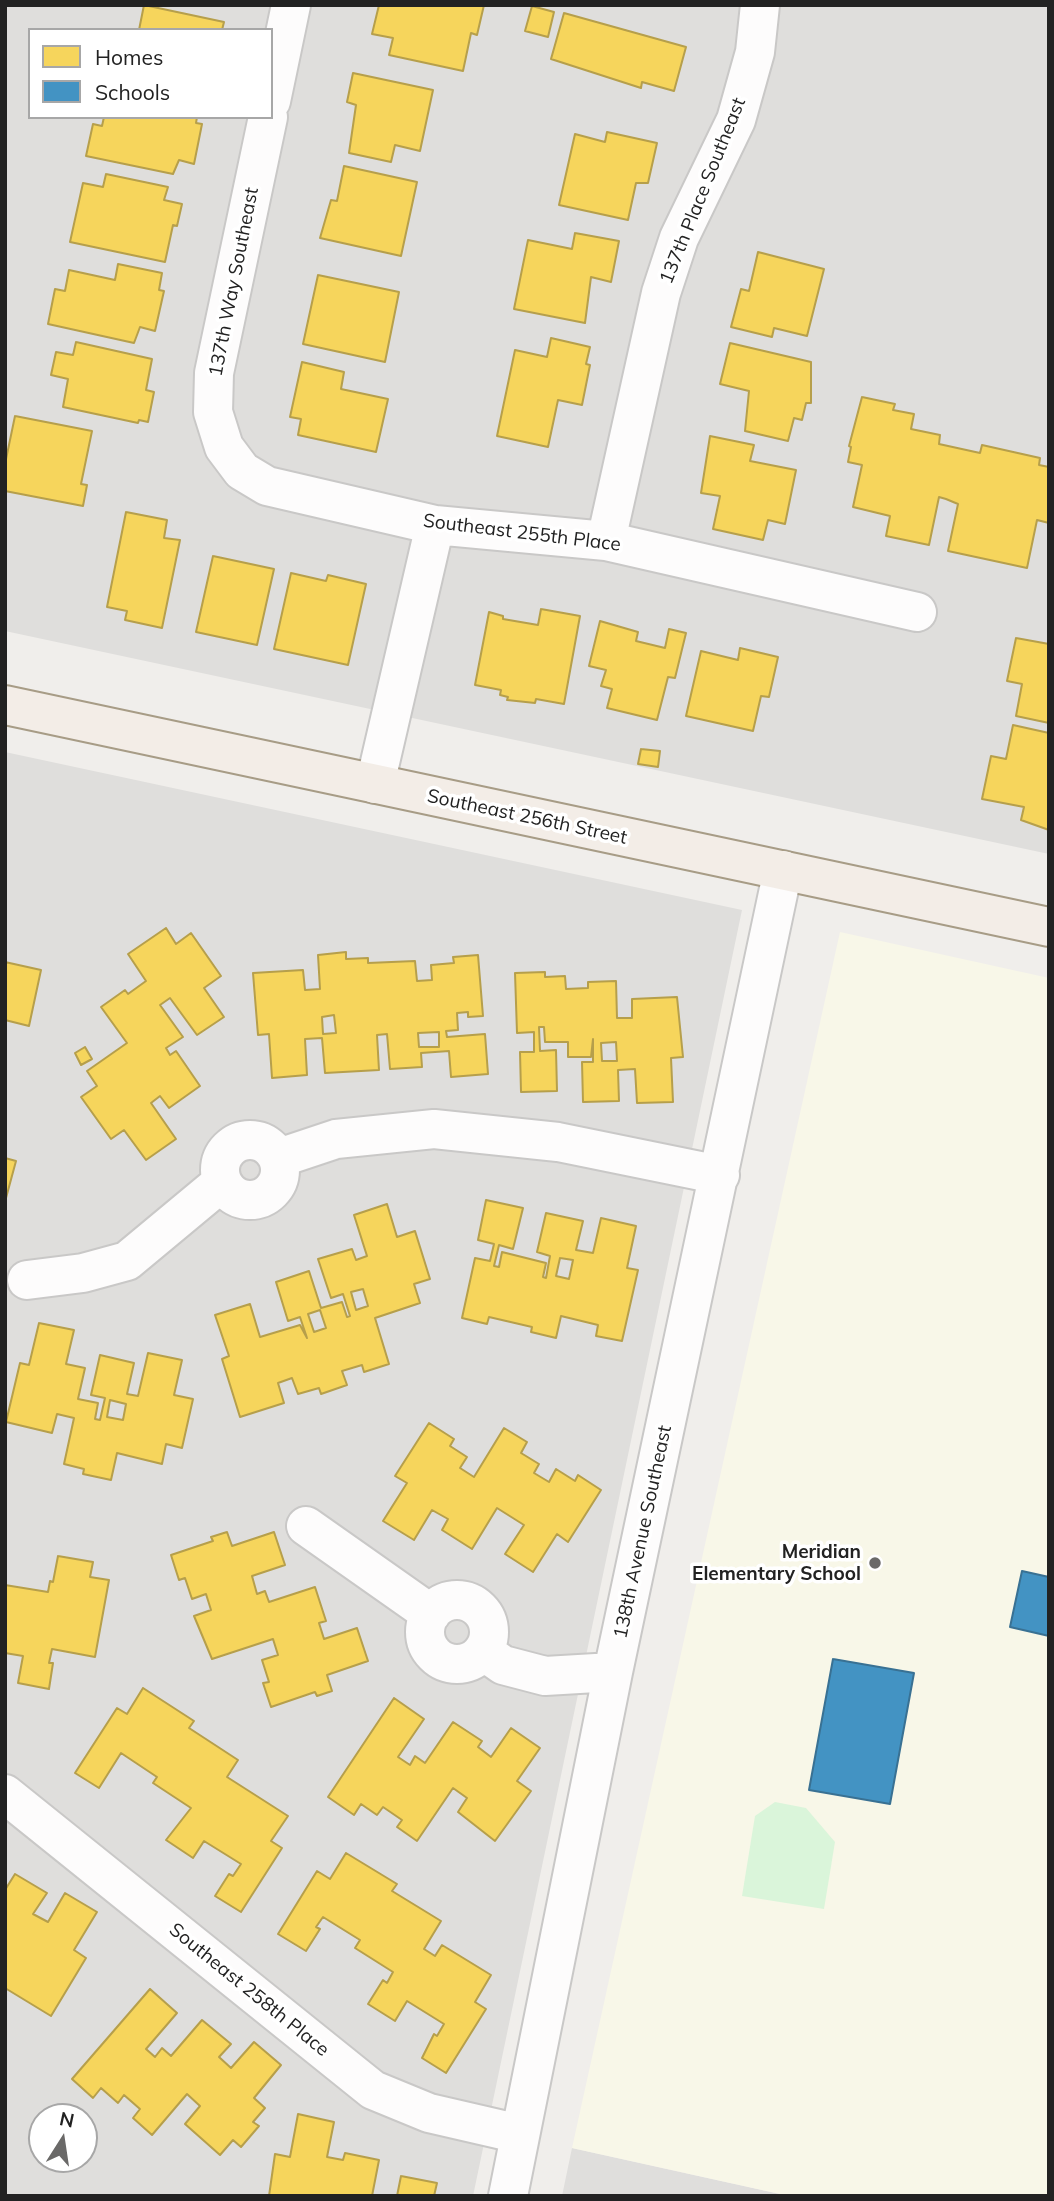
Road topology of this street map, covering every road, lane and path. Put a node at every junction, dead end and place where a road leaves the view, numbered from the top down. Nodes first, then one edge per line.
1 (291, 5) edge
2 (760, 5) edge
3 (273, 91) edge
4 (268, 119) edge
5 (224, 447) joint
6 (435, 525) junction
7 (606, 541) junction
8 (916, 612) dead end
9 (5, 705) edge
10 (375, 785) junction
11 (783, 870) junction
12 (1049, 927) edge
13 (720, 1175) junction
14 (27, 1280) dead end
15 (306, 1526) dead end
16 (613, 1672) junction
17 (5, 1794) edge
18 (520, 2134) junction
19 (508, 2196) edge

1 - 3 street
2 - 7 street, 137th Place Southeast
4 - 5 street, 137th Way Southeast
5 - 6 street, Southeast 255th Place
6 - 7 street, Southeast 255th Place
6 - 10 street
7 - 8 street, Southeast 255th Place
9 - 10 main road, Southeast 256th Street
10 - 11 main road, Southeast 256th Street
11 - 12 main road, Southeast 256th Street
11 - 13 street, 138th Avenue Southeast
13 - 14 street
13 - 16 street, 138th Avenue Southeast
15 - 16 street
16 - 18 street, 138th Avenue Southeast
17 - 18 street, Southeast 258th Place
18 - 19 street, 138th Avenue Southeast

